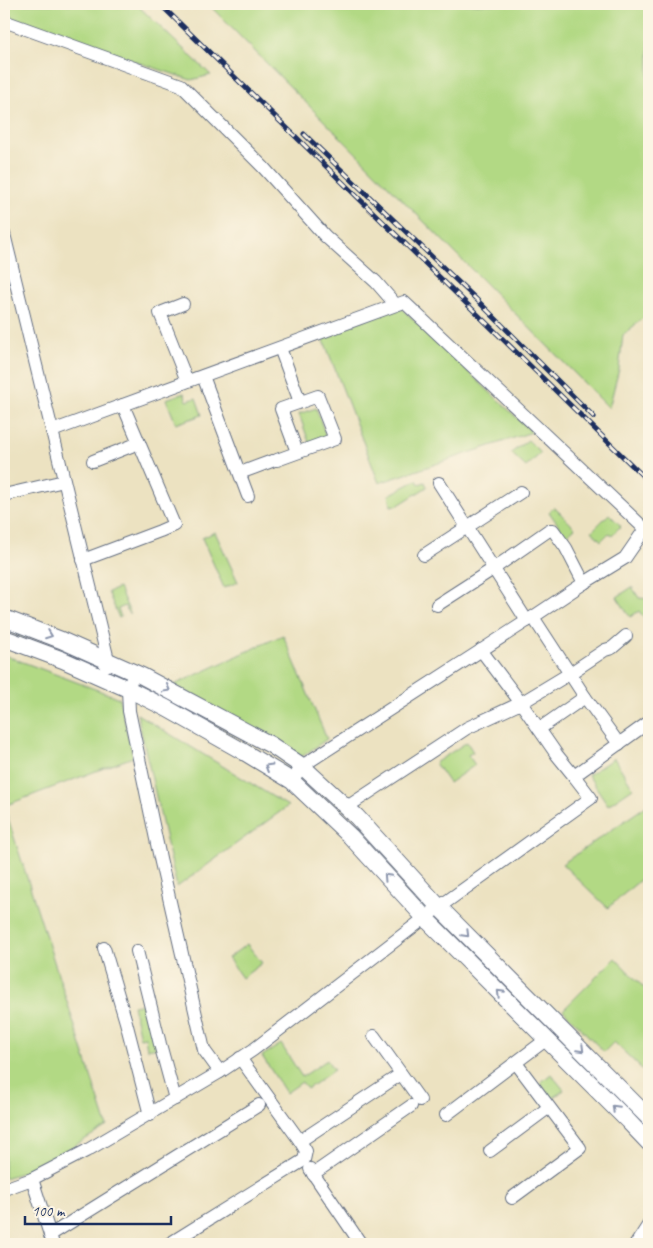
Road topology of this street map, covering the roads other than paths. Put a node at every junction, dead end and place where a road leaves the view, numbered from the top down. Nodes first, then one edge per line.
1 (4, 21) edge
2 (4, 234) edge
3 (183, 304) dead end
4 (396, 305) junction
5 (280, 348) junction
6 (203, 376) junction
7 (187, 381) junction
8 (300, 402) junction
9 (123, 405) junction
10 (52, 431) junction
11 (139, 443) junction
12 (297, 452) junction
13 (94, 461) dead end
14 (240, 473) junction
15 (64, 481) junction
16 (439, 483) dead end
17 (521, 492) dead end
18 (4, 495) edge
19 (248, 496) dead end
20 (467, 527) junction
21 (647, 532) edge
22 (424, 555) dead end
23 (83, 560) junction
24 (493, 569) junction
25 (584, 583) junction
26 (438, 604) dead end
27 (4, 618) edge
28 (530, 619) junction
29 (626, 636) dead end
30 (4, 638) edge
31 (481, 650) junction
32 (108, 660) junction
33 (134, 672) junction
34 (569, 674) junction
35 (103, 678) junction
36 (128, 689) junction
37 (585, 697) junction
38 (521, 702) junction
39 (649, 722) edge
40 (539, 729) junction
41 (619, 744) junction
42 (302, 766) junction
43 (574, 776) junction
44 (292, 781) junction
45 (347, 807) junction
46 (439, 907) junction
47 (425, 918) junction
48 (104, 948) dead end
49 (138, 951) dead end
50 (374, 1036) dead end
51 (547, 1039) junction
52 (240, 1058) junction
53 (516, 1063) junction
54 (220, 1072) junction
55 (401, 1074) junction
56 (176, 1099) junction
57 (259, 1105) dead end
58 (548, 1108) junction
59 (150, 1115) junction
60 (446, 1115) dead end
61 (649, 1118) edge
62 (300, 1141) junction
63 (649, 1143) edge
64 (490, 1151) dead end
65 (304, 1160) junction
66 (313, 1174) junction
67 (32, 1180) junction
68 (4, 1189) edge
69 (512, 1198) dead end
70 (649, 1224) edge
71 (51, 1240) edge
72 (186, 1240) edge
73 (169, 1244) edge
74 (361, 1244) edge
75 (636, 1244) edge

1 - 4 street
2 - 10 street
3 - 7 street
4 - 5 street
4 - 21 street
5 - 6 street
5 - 8 street
6 - 7 street
6 - 14 street
7 - 9 street
8 - 12 street
8 - 12 street
9 - 10 street
9 - 11 street
10 - 15 street
11 - 13 street
11 - 23 street
12 - 14 street
14 - 19 street
15 - 18 street
15 - 23 street
16 - 20 street
17 - 20 street
20 - 22 street
20 - 24 street
21 - 25 street
23 - 32 street
24 - 25 street
24 - 26 street
24 - 28 street
25 - 28 street
27 -> 32 main road
28 - 31 street
28 - 34 street
29 - 34 street
30 - 35 main road
31 - 38 street
31 - 42 street
32 - 33 main road
32 - 35 street
33 - 36 street
33 -> 42 main road
34 - 37 street
34 - 38 street
35 - 36 main road
44 -> 36 main road
36 - 54 street
37 - 40 street
37 - 41 street
38 - 40 street
38 - 45 street
39 - 41 street
40 - 43 street
41 - 43 street
42 - 44 street
42 - 45 main road
43 - 46 street
47 -> 44 main road
45 - 46 main road
46 - 47 street
46 -> 61 main road
51 -> 47 main road
47 - 52 street
48 - 59 street
49 - 56 street
50 - 55 street
51 - 53 street
63 -> 51 main road
52 - 54 street
52 - 62 street
53 - 58 street
53 - 60 street
54 - 56 street
55 - 62 street
55 - 66 street
56 - 59 street
57 - 71 street
58 - 64 street
58 - 69 street
59 - 67 street
62 - 65 street
65 - 66 street
65 - 72 street
66 - 74 street
67 - 68 street
67 - 71 street
70 - 75 street
72 - 73 street

